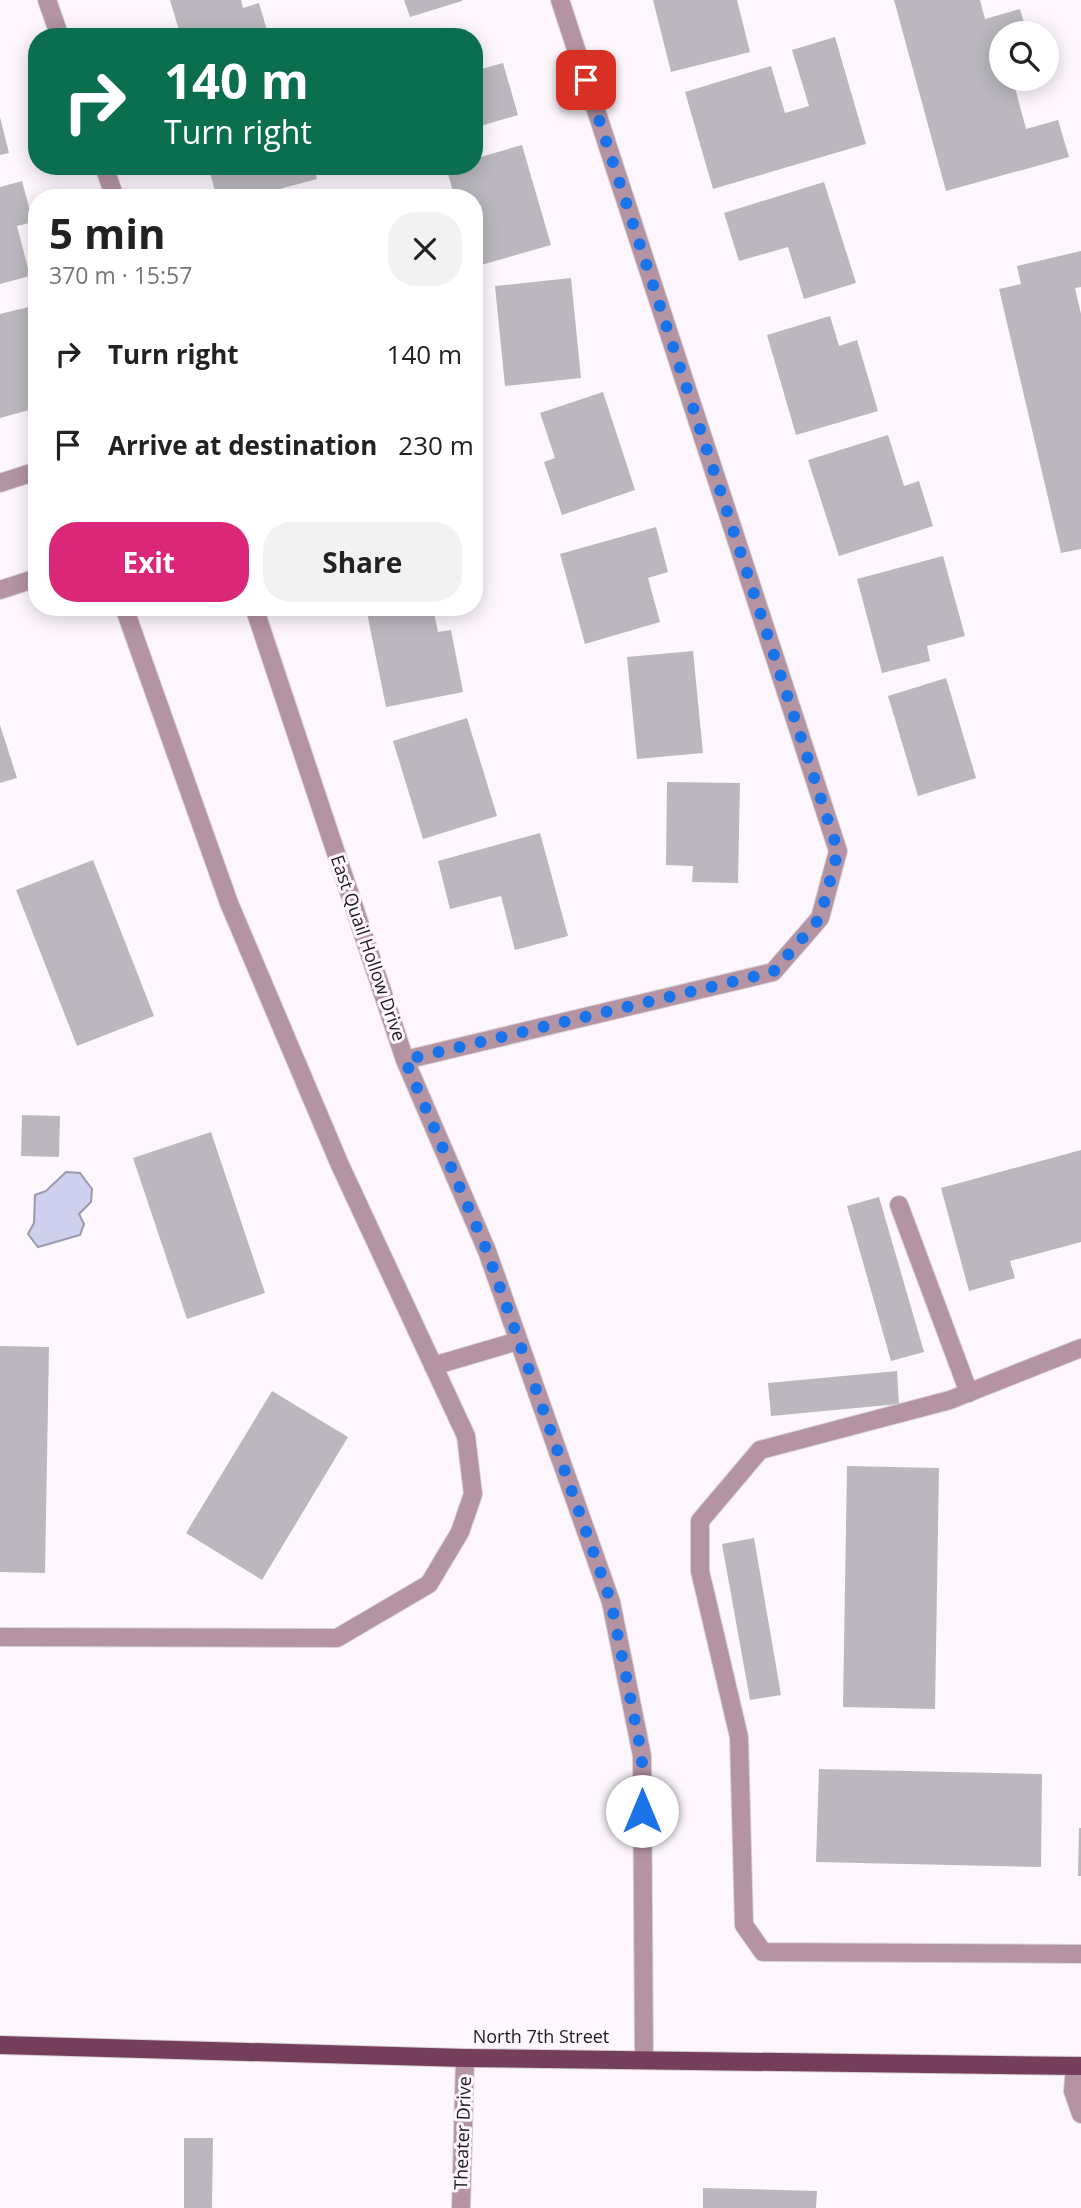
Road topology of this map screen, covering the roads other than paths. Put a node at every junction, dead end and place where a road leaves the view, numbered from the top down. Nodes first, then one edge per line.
1 (47, 0) edge
2 (560, 0) edge
3 (57, 28) edge
4 (28, 474) edge
5 (0, 483) edge
6 (28, 581) edge
7 (0, 590) edge
8 (127, 616) edge
9 (257, 616) edge
10 (405, 1060) junction
11 (899, 1205) dead end
12 (518, 1341) junction
13 (1081, 1348) edge
14 (433, 1366) junction
15 (969, 1393) junction
16 (0, 1637) edge
17 (1081, 1954) edge
18 (0, 2045) edge
19 (466, 2058) junction
20 (644, 2059) junction
21 (1078, 2066) edge
22 (1081, 2114) edge
23 (461, 2208) edge

1 - 3 street
2 - 10 street
4 - 5 street
6 - 7 street
8 - 14 street
9 - 10 street, East Quail Hollow Drive
10 - 12 street, East Quail Hollow Drive
11 - 15 street
12 - 14 street
12 - 20 street, East Quail Hollow Drive
13 - 15 street
14 - 16 street
15 - 17 street
18 - 19 main road, North 7th Street
19 - 20 main road, North 7th Street
19 - 23 street, Theater Drive
20 - 21 main road, North 7th Street
21 - 22 street

